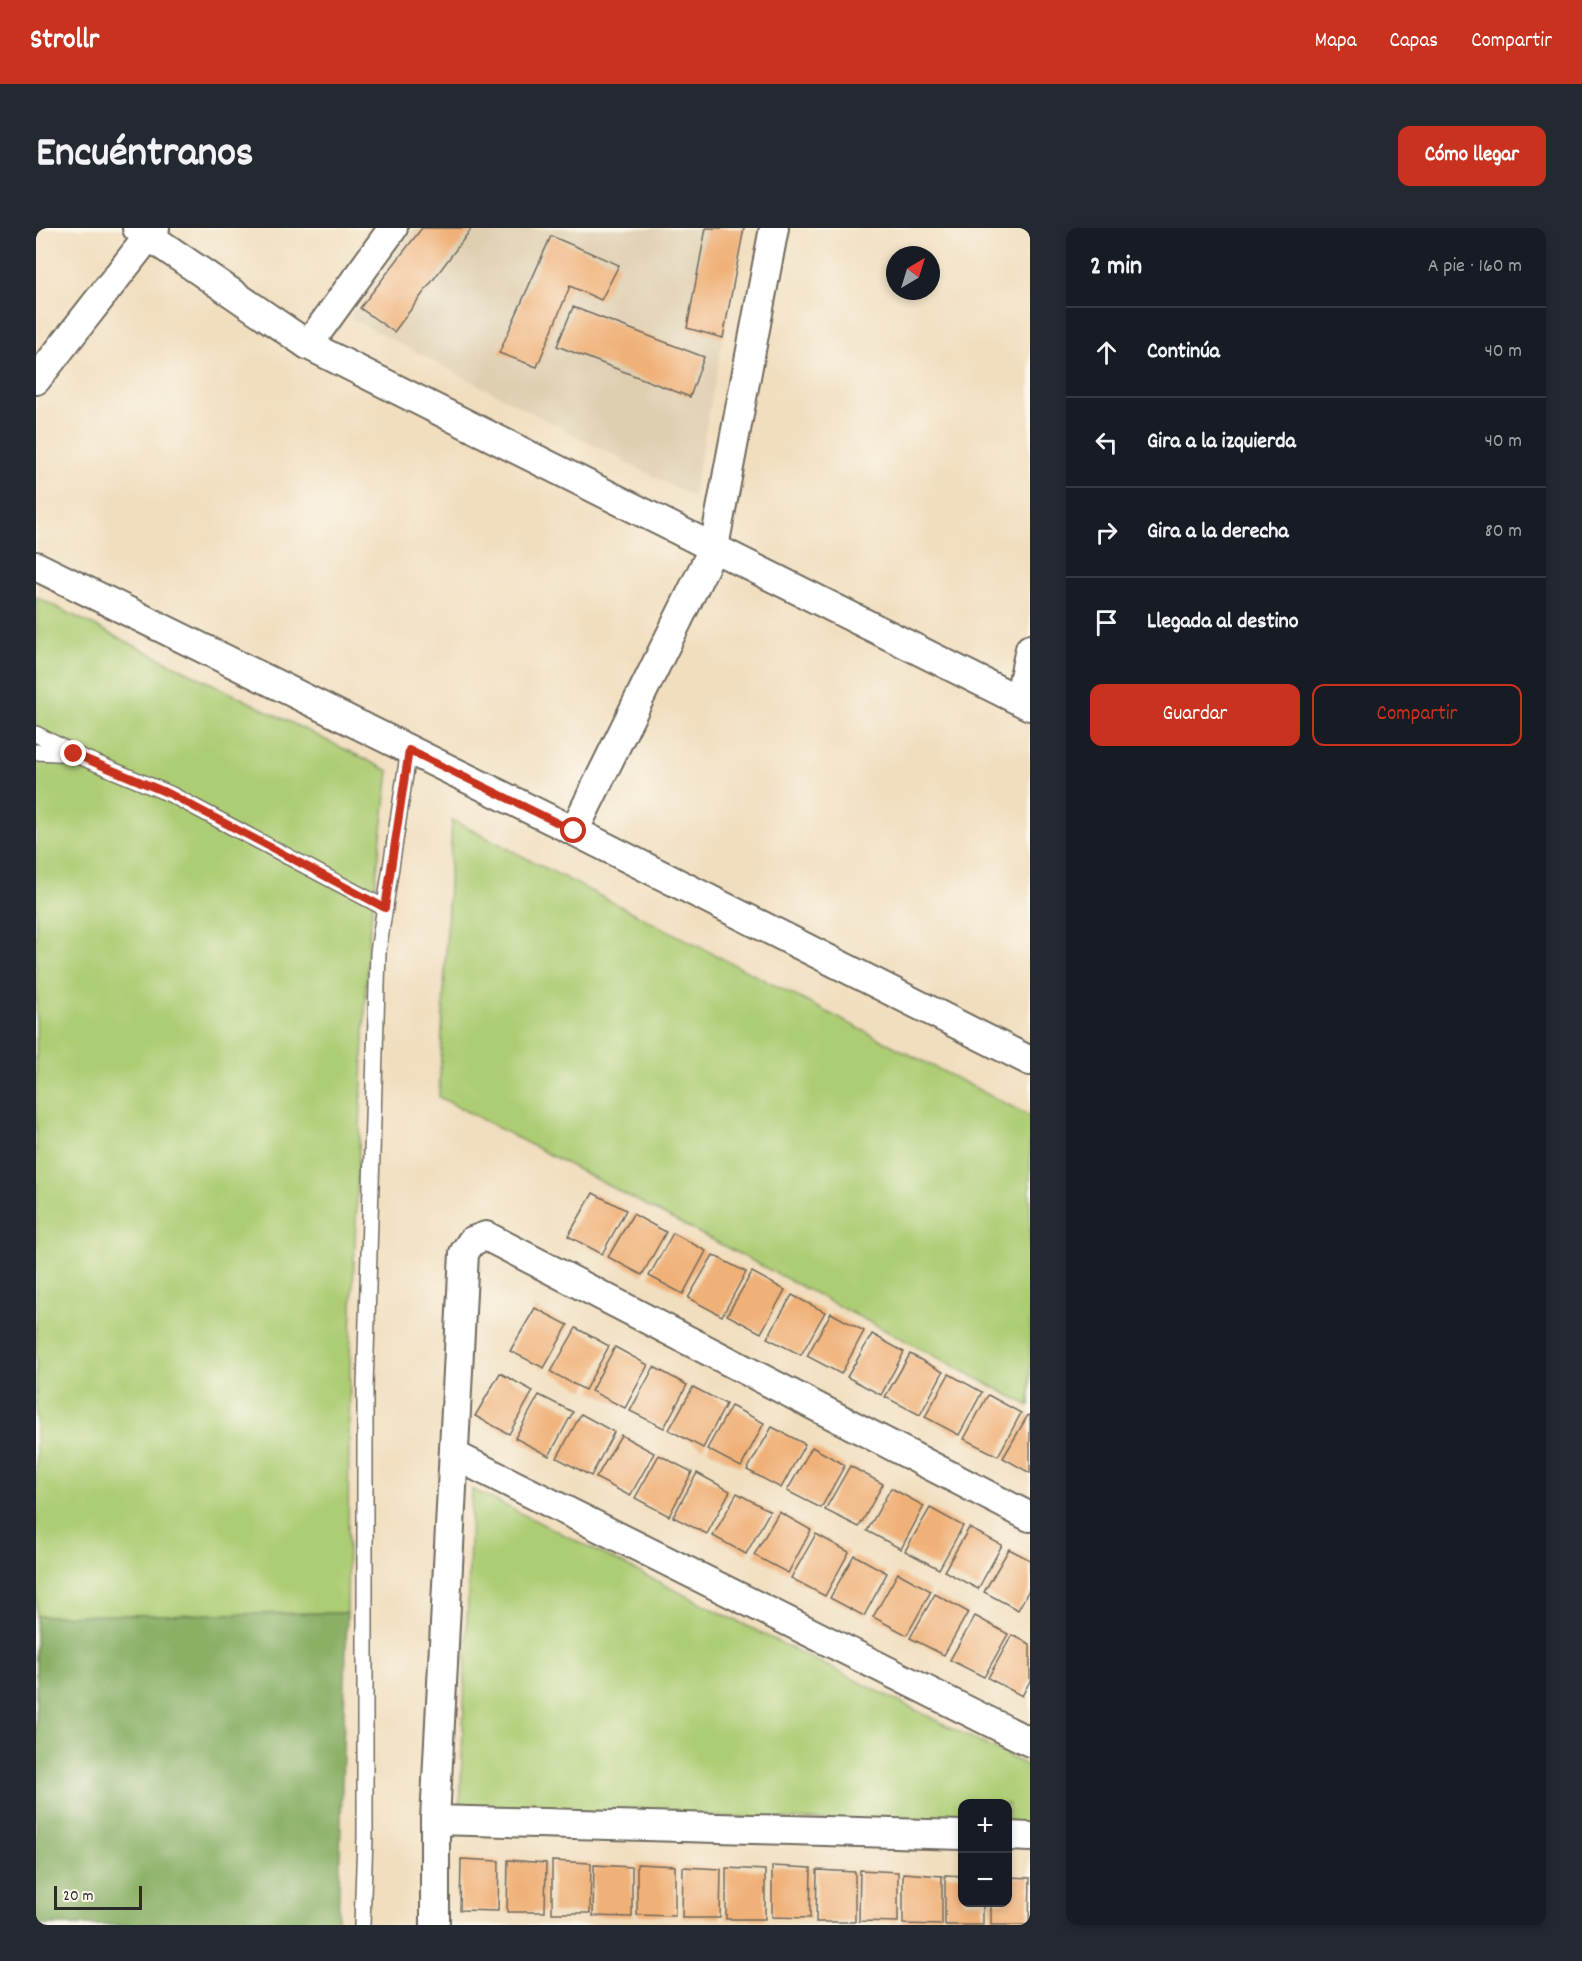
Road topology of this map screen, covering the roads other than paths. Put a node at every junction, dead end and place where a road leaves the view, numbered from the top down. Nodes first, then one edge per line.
1 (393, 228) edge
2 (774, 228) edge
3 (147, 231) edge
4 (308, 345) junction
5 (36, 380) edge
6 (714, 547) junction
7 (36, 566) edge
8 (1030, 649) edge
9 (1025, 703) edge
10 (36, 734) edge
11 (409, 750) junction
12 (36, 752) edge
13 (74, 754) junction
14 (574, 831) junction
15 (385, 908) junction
16 (1030, 1061) edge
17 (454, 1455) junction
18 (1030, 1517) edge
19 (1030, 1742) edge
20 (435, 1820) junction
21 (958, 1835) edge
22 (1012, 1836) edge
23 (1030, 1837) edge
24 (362, 1925) edge
25 (435, 1925) edge

1 - 4 street
2 - 6 street
3 - 4 street
3 - 5 street
4 - 6 street
6 - 9 street
6 - 14 street
7 - 11 street
8 - 9 street
10 - 13 lane
11 - 14 street
11 - 15 lane
12 - 13 lane
13 - 15 lane
14 - 16 street
15 - 24 lane
17 - 18 street
17 - 19 street
17 - 20 street
20 - 21 street
20 - 25 street
22 - 23 street

